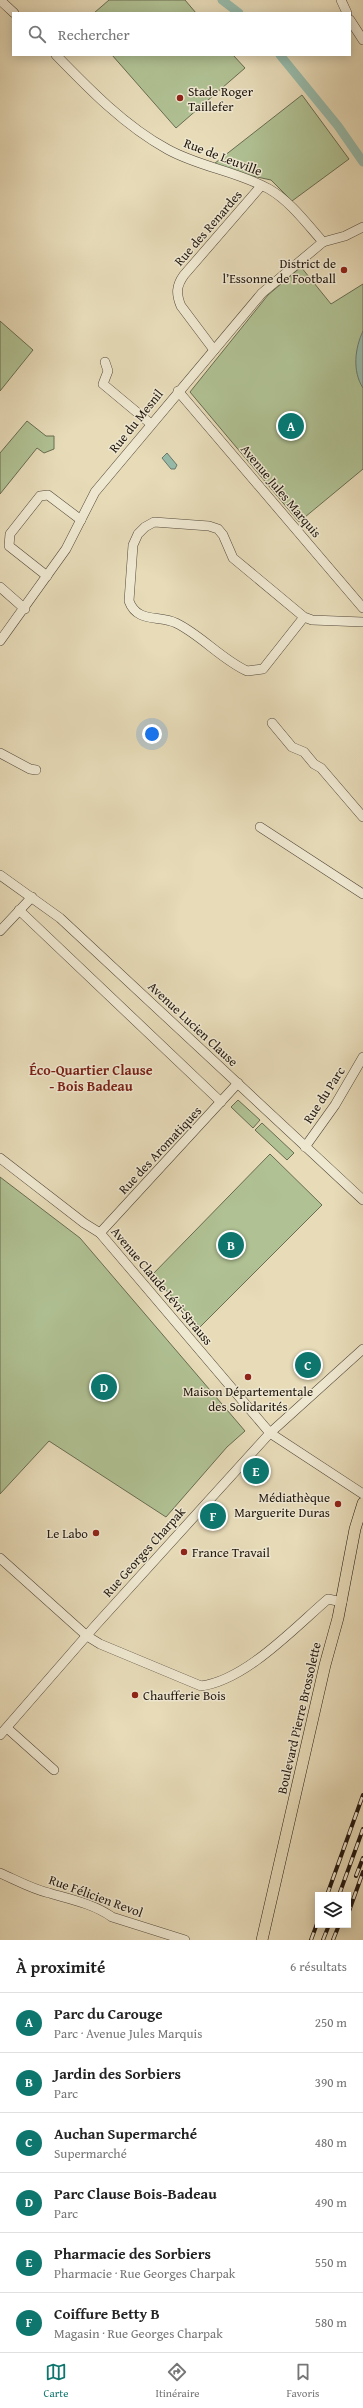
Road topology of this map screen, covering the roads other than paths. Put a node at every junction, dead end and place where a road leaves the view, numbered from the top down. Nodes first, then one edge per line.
1 (0, 0) edge
2 (341, 0) edge
3 (13, 12) edge
4 (347, 12) edge
5 (351, 22) edge
6 (363, 40) edge
7 (57, 56) edge
8 (261, 186) junction
9 (363, 227) edge
10 (323, 242) junction
11 (214, 350) junction
12 (105, 362) dead end
13 (178, 391) junction
14 (151, 424) junction
15 (81, 520) junction
16 (47, 576) junction
17 (0, 586) edge
18 (25, 608) junction
19 (363, 608) edge
20 (304, 617) junction
21 (363, 622) edge
22 (0, 641) edge
23 (272, 724) dead end
24 (0, 753) edge
25 (36, 770) dead end
26 (363, 817) edge
27 (260, 827) dead end
28 (0, 875) edge
29 (363, 894) edge
30 (32, 897) junction
31 (20, 910) junction
32 (0, 931) edge
33 (363, 1057) edge
34 (238, 1083) junction
35 (221, 1102) junction
36 (305, 1147) junction
37 (0, 1158) edge
38 (363, 1200) edge
39 (100, 1233) junction
40 (363, 1349) edge
41 (270, 1433) junction
42 (363, 1494) edge
43 (363, 1503) edge
44 (0, 1558) edge
45 (342, 1602) junction
46 (87, 1636) junction
47 (7, 1728) junction
48 (0, 1735) edge
49 (54, 1770) dead end
50 (0, 1873) edge
51 (185, 1940) edge
52 (262, 1940) edge

1 - 3 street
2 - 4 street
5 - 6 street
7 - 8 street, Rue de Leuville
8 - 10 street, Rue de Leuville
8 - 11 street, Rue des Renardes
9 - 10 street
10 - 11 street, Rue du Mesnil
11 - 13 street, Rue du Mesnil
12 - 14 street
13 - 14 street, Rue du Mesnil
13 - 19 street, Avenue Jules Marquis
14 - 15 street, Rue du Mesnil
15 - 16 street, Rue du Mesnil
15 - 16 street
16 - 18 street, Rue du Mesnil
17 - 18 street
18 - 22 street, Rue du Mesnil
20 - 20 street
20 - 21 street
23 - 26 street
24 - 25 street
27 - 29 street
28 - 30 street, Avenue Lucien Clause
30 - 31 street
30 - 34 street, Avenue Lucien Clause
31 - 32 street
31 - 35 street
33 - 36 street, Rue du Parc
34 - 35 street, Rue des Aromatiques
34 - 36 street, Avenue Lucien Clause
35 - 39 street, Rue des Aromatiques
36 - 38 street, Avenue Lucien Clause
37 - 39 street, Avenue Claude Lévi-Strauss
39 - 41 street, Avenue Claude Lévi-Strauss
40 - 41 street, Rue Georges Charpak
41 - 42 street, Avenue Claude Lévi-Strauss
41 - 46 street, Rue Georges Charpak
43 - 45 main road, Boulevard Pierre Brossolette
44 - 46 street
45 - 46 street
45 - 52 main road, Boulevard Pierre Brossolette
46 - 47 street, Rue Georges Charpak
47 - 48 street, Rue Georges Charpak
47 - 49 street
50 - 51 street, Rue Félicien Revol

